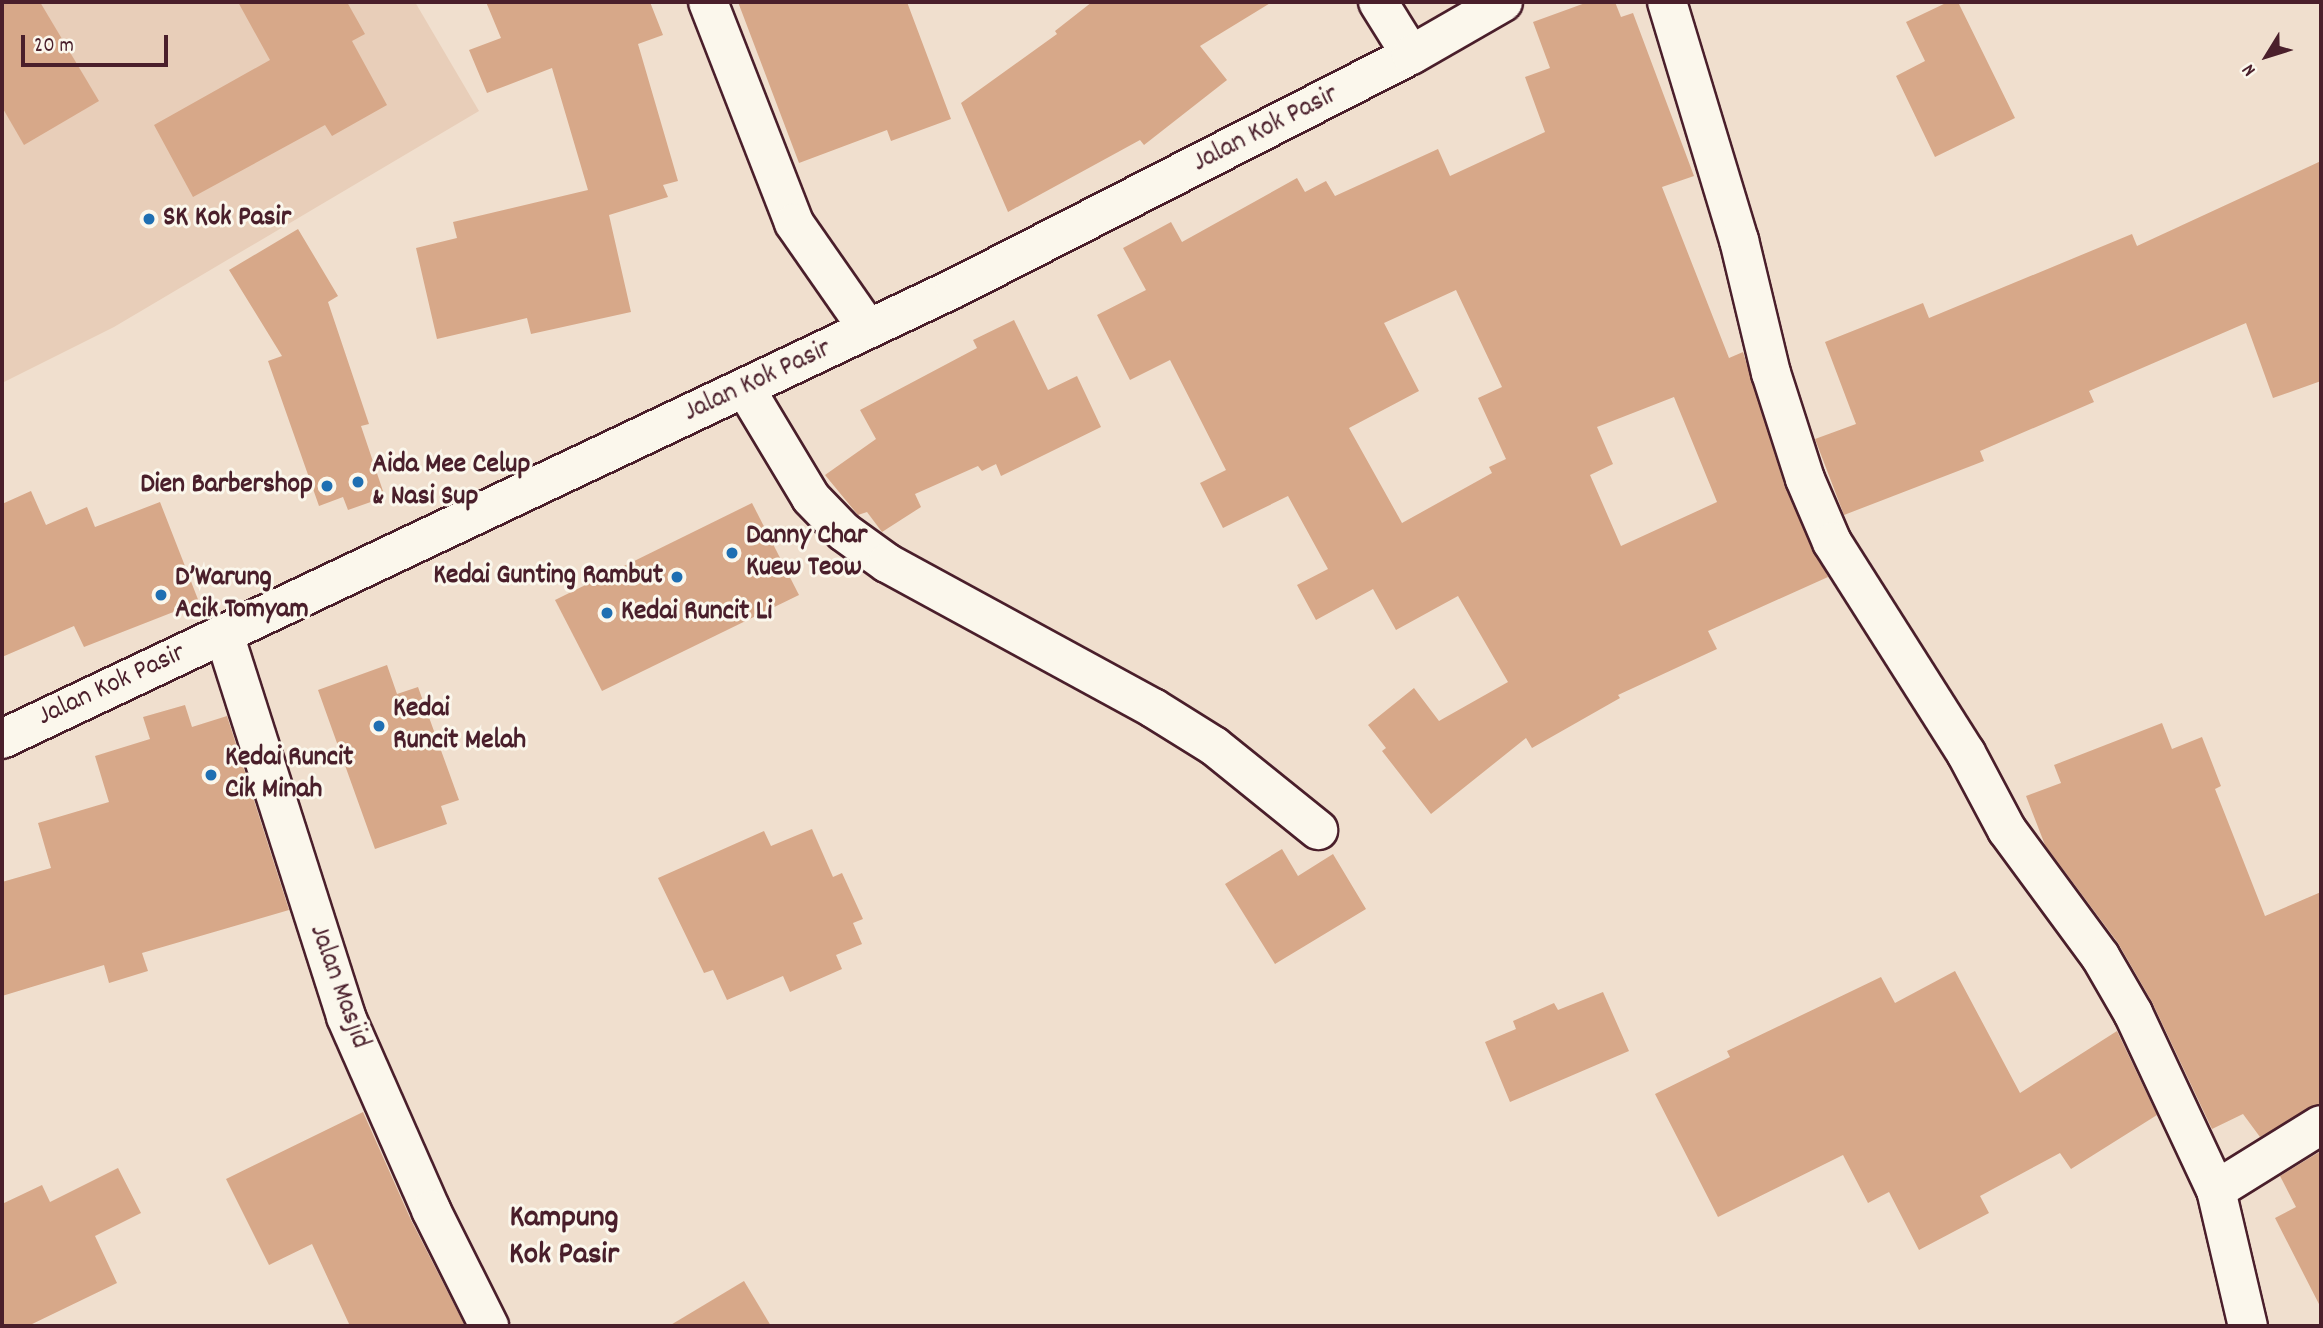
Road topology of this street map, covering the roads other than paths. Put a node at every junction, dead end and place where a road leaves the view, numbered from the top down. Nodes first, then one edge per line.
1 (708, 2) edge
2 (1378, 2) edge
3 (1503, 2) edge
4 (1667, 2) edge
5 (1411, 55) junction
6 (868, 329) junction
7 (745, 388) junction
8 (224, 634) junction
9 (2, 739) edge
10 (1318, 830) dead end
11 (2321, 1125) edge
12 (2216, 1190) junction
13 (489, 1326) edge
14 (2248, 1326) edge

1 - 6 street
2 - 5 street
3 - 5 street, Jalan Kok Pasir
4 - 12 street
5 - 6 street, Jalan Kok Pasir
6 - 7 street, Jalan Kok Pasir
7 - 8 street, Jalan Kok Pasir
7 - 10 street
8 - 9 street, Jalan Kok Pasir
8 - 13 street, Jalan Masjid
11 - 12 street
12 - 14 street

